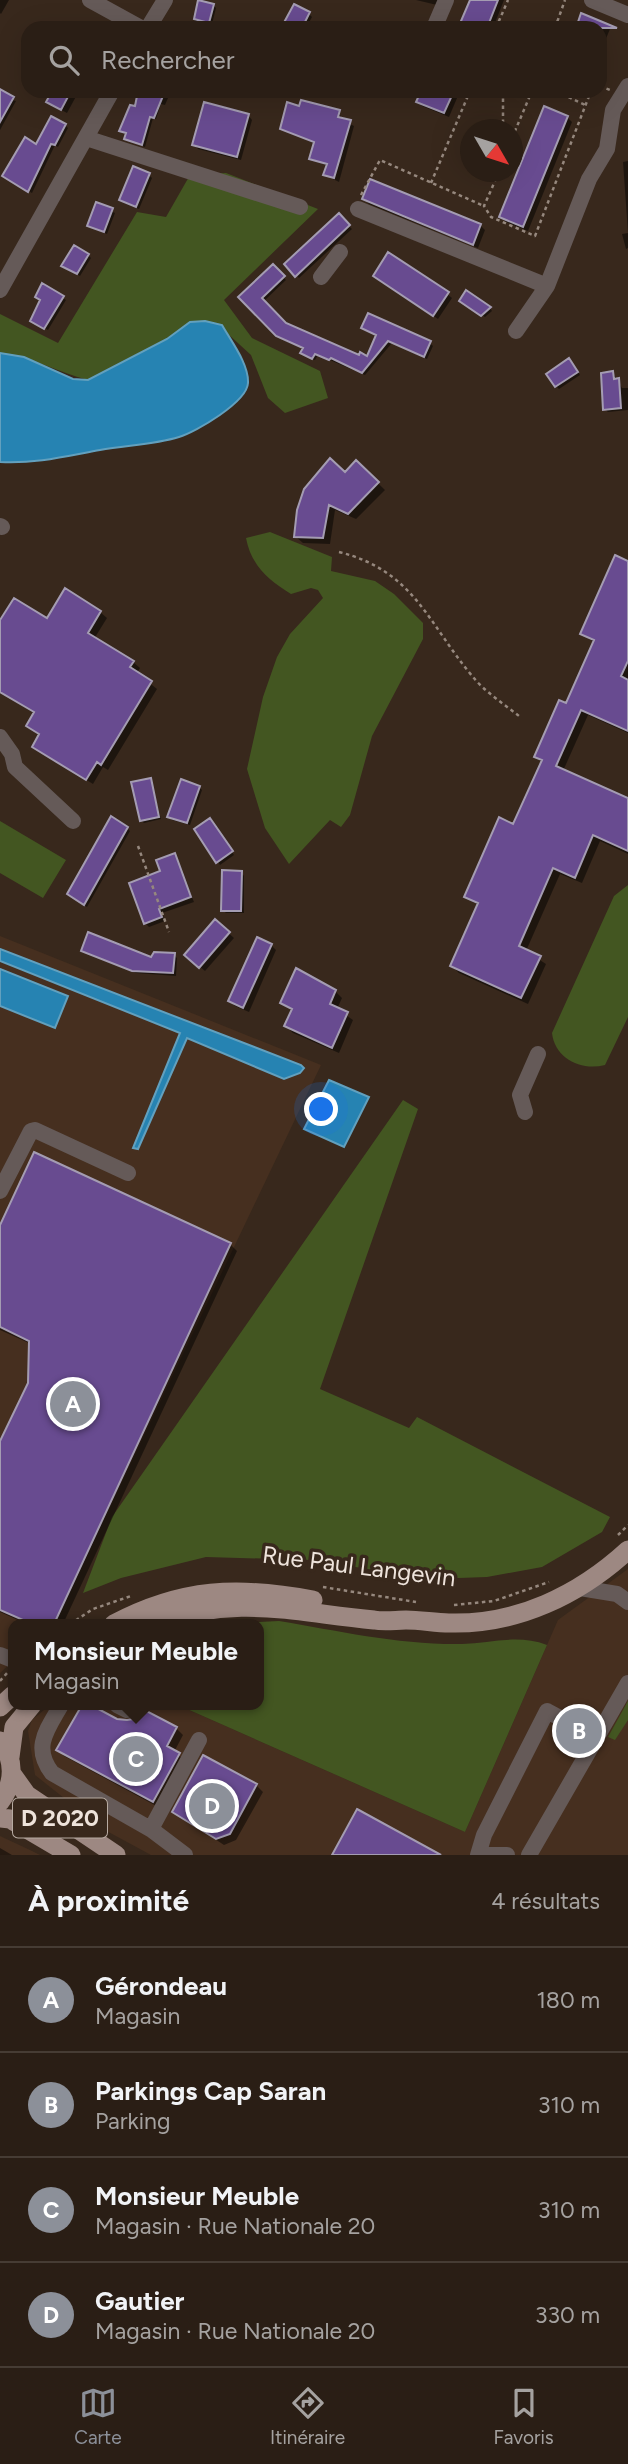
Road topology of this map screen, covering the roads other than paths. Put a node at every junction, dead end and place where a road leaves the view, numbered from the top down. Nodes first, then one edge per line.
1 (90, 0) edge
2 (165, 0) edge
3 (446, 0) edge
4 (592, 0) edge
5 (628, 15) edge
6 (128, 21) edge
7 (152, 21) edge
8 (437, 21) edge
9 (628, 86) edge
10 (108, 98) edge
11 (86, 138) junction
12 (300, 207) dead end
13 (358, 209) road end
14 (340, 252) dead end
15 (321, 277) dead end
16 (547, 286) junction
17 (0, 290) edge
18 (516, 331) dead end
19 (0, 737) edge
20 (73, 821) dead end
21 (538, 1054) dead end
22 (525, 1112) dead end
23 (128, 1173) dead end
24 (0, 1191) edge
25 (619, 1547) edge
26 (580, 1588) junction
27 (628, 1602) edge
28 (126, 1619) edge
29 (171, 1619) edge
30 (406, 1620) junction
31 (628, 1683) edge
32 (28, 1710) edge
33 (58, 1710) edge
34 (597, 1738) junction
35 (199, 1740) dead end
36 (7, 1757) edge
37 (0, 1802) edge
38 (0, 1818) edge
39 (150, 1829) junction
40 (71, 1855) edge
41 (116, 1855) edge
42 (185, 1855) edge
43 (478, 1855) edge
44 (489, 1855) edge
45 (507, 1855) edge
46 (529, 1855) edge

1 - 6 street
2 - 7 street
3 - 8 street
4 - 5 street
9 - 16 street
10 - 11 street
11 - 12 street
11 - 17 street
13 - 16 street
14 - 15 street
16 - 18 street
19 - 20 street
21 - 22 street
23 - 24 street
25 - 26 main road, Rue Paul Langevin
26 - 27 street
26 - 30 main road, Rue Paul Langevin
28 - 30 main road, Rue Paul Langevin
29 - 30 main road, Rue Paul Langevin
31 - 34 street
32 - 36 main road
33 - 39 street
34 - 43 street
34 - 46 street
35 - 39 street
36 - 37 main road
36 - 41 main road, D 2020
38 - 40 main road, D 2020
39 - 42 street
44 - 45 street

